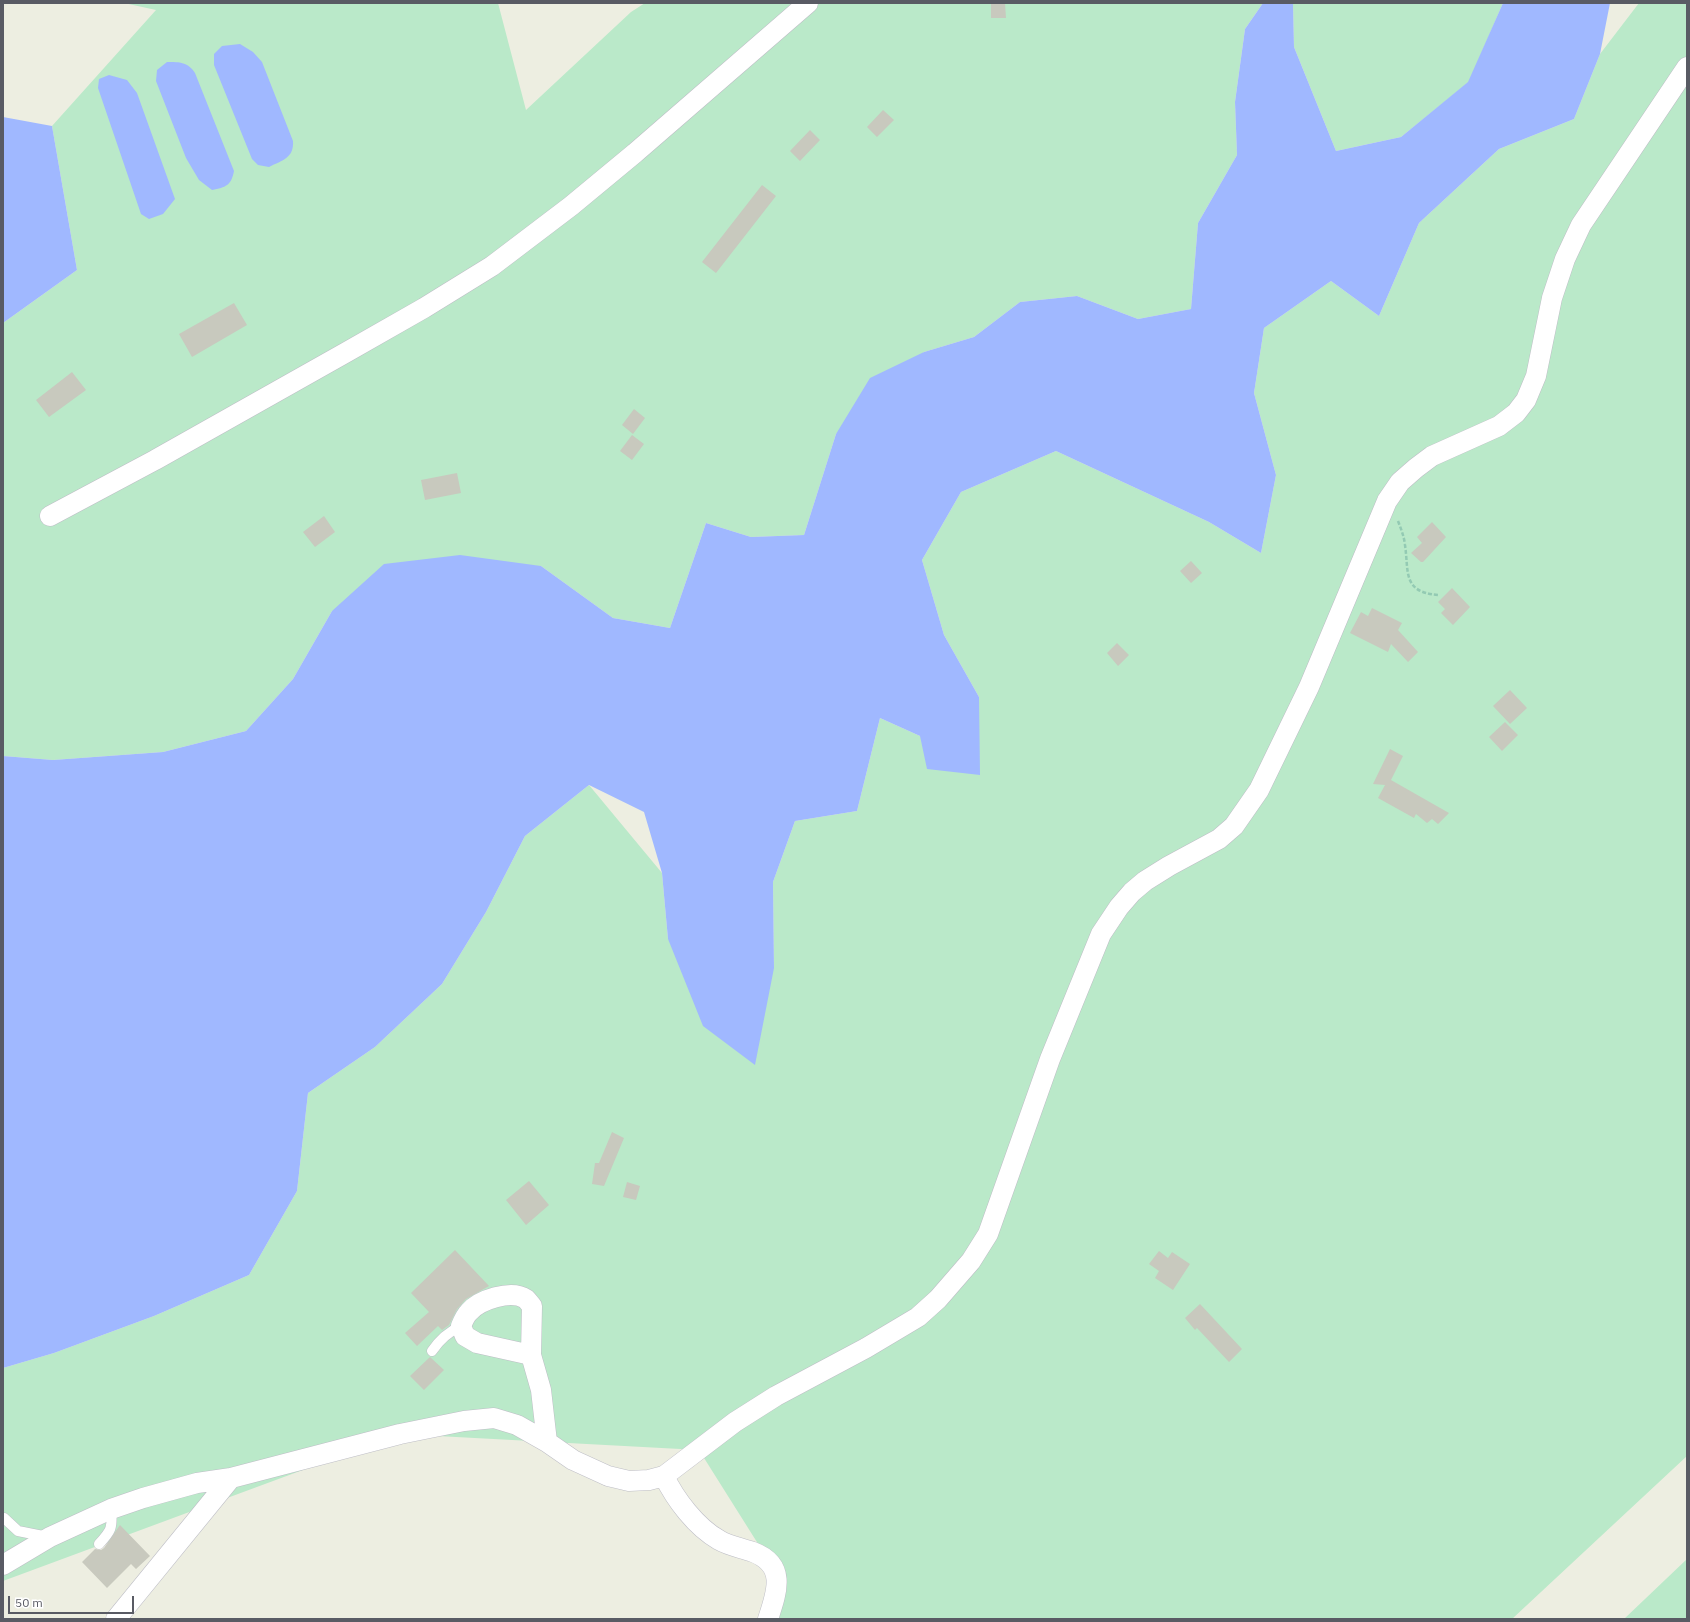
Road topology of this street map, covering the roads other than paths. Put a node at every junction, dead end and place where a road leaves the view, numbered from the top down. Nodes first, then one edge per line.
1 (808, 3) edge
2 (1687, 67) edge
3 (50, 516) dead end
4 (461, 1326) junction
5 (432, 1351) dead end
6 (531, 1355) junction
7 (547, 1442) junction
8 (664, 1476) junction
9 (231, 1478) junction
10 (111, 1510) junction
11 (4, 1518) edge
12 (50, 1537) junction
13 (99, 1544) dead end
14 (3, 1565) edge
15 (116, 1619) edge
16 (768, 1619) edge

1 - 3 street
2 - 8 street
4 - 5 lane
4 - 6 street
4 - 6 street
6 - 7 street
7 - 8 street
7 - 9 street
8 - 16 street
9 - 10 street
9 - 15 street
10 - 12 street
10 - 13 lane
11 - 12 lane
12 - 14 street

